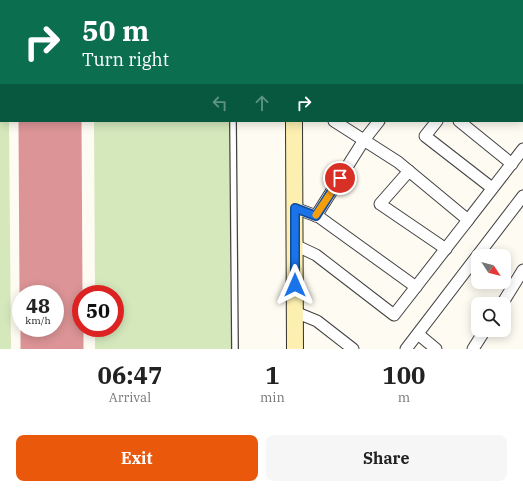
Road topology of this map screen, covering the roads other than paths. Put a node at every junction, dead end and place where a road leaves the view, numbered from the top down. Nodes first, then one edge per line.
1 (233, 122) edge
2 (294, 122) edge
3 (336, 122) edge
4 (378, 122) edge
5 (436, 122) edge
6 (460, 122) edge
7 (364, 140) junction
8 (523, 149) edge
9 (512, 164) junction
10 (409, 171) junction
11 (492, 188) junction
12 (523, 196) edge
13 (295, 208) junction
14 (316, 216) junction
15 (468, 220) junction
16 (295, 245) junction
17 (446, 249) junction
18 (523, 270) edge
19 (416, 288) junction
20 (506, 297) edge
21 (295, 312) junction
22 (418, 334) junction
23 (481, 337) edge
24 (235, 349) edge
25 (295, 349) edge
26 (353, 349) edge
27 (406, 349) edge
28 (436, 349) edge
29 (473, 349) edge

1 - 24 lane
2 - 13 main road
3 - 7 street
4 - 7 street
5 - 11 street
6 - 9 street
7 - 10 street
7 - 14 street
8 - 9 street
9 - 11 street
10 - 15 street
10 - 17 street
11 - 15 street
12 - 22 street
13 - 14 street
13 - 16 main road
14 - 19 street
15 - 17 street
16 - 19 street
16 - 21 main road
17 - 19 street
18 - 20 street
21 - 25 main road
21 - 26 street
22 - 27 street
22 - 28 street
23 - 29 street

